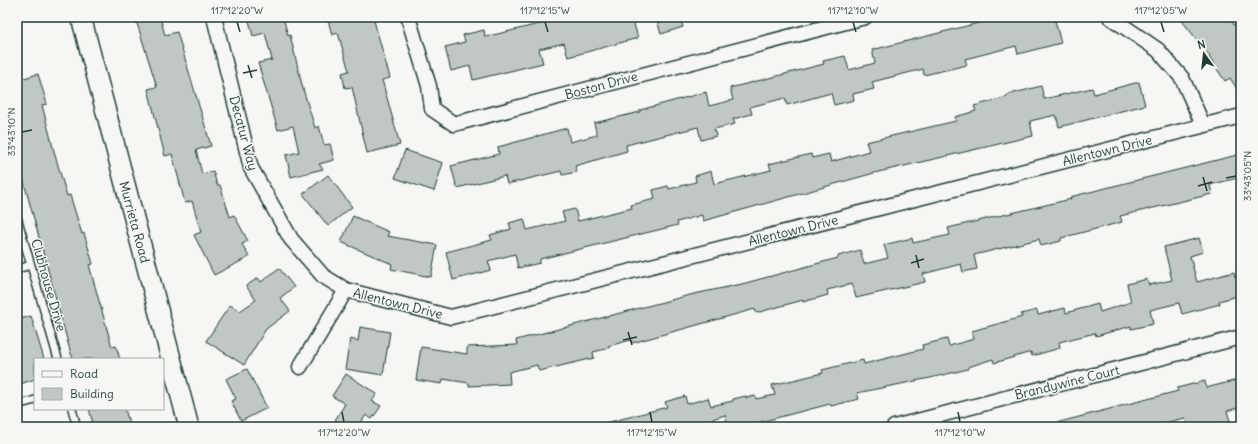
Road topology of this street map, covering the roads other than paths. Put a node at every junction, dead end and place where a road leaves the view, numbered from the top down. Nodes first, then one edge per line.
1 (80, 17) edge
2 (214, 17) edge
3 (408, 17) edge
4 (865, 17) edge
5 (1110, 17) edge
6 (1241, 116) edge
7 (1203, 125) junction
8 (17, 217) edge
9 (32, 265) junction
10 (17, 269) edge
11 (346, 290) junction
12 (1241, 338) edge
13 (58, 358) edge
14 (300, 367) dead end
15 (34, 400) edge
16 (17, 405) edge
17 (72, 410) edge
18 (77, 427) edge
19 (189, 427) edge
20 (894, 427) edge

1 - 19 main road, Murrieta Road
2 - 11 street, Decatur Way
3 - 4 street, Boston Drive
5 - 7 street
6 - 7 street, Allentown Drive
7 - 11 street, Allentown Drive
8 - 9 lane, Clubhouse Drive
9 - 10 lane
9 - 13 lane, Clubhouse Drive
11 - 14 street
12 - 20 street, Brandywine Court
15 - 16 lane
17 - 18 lane

